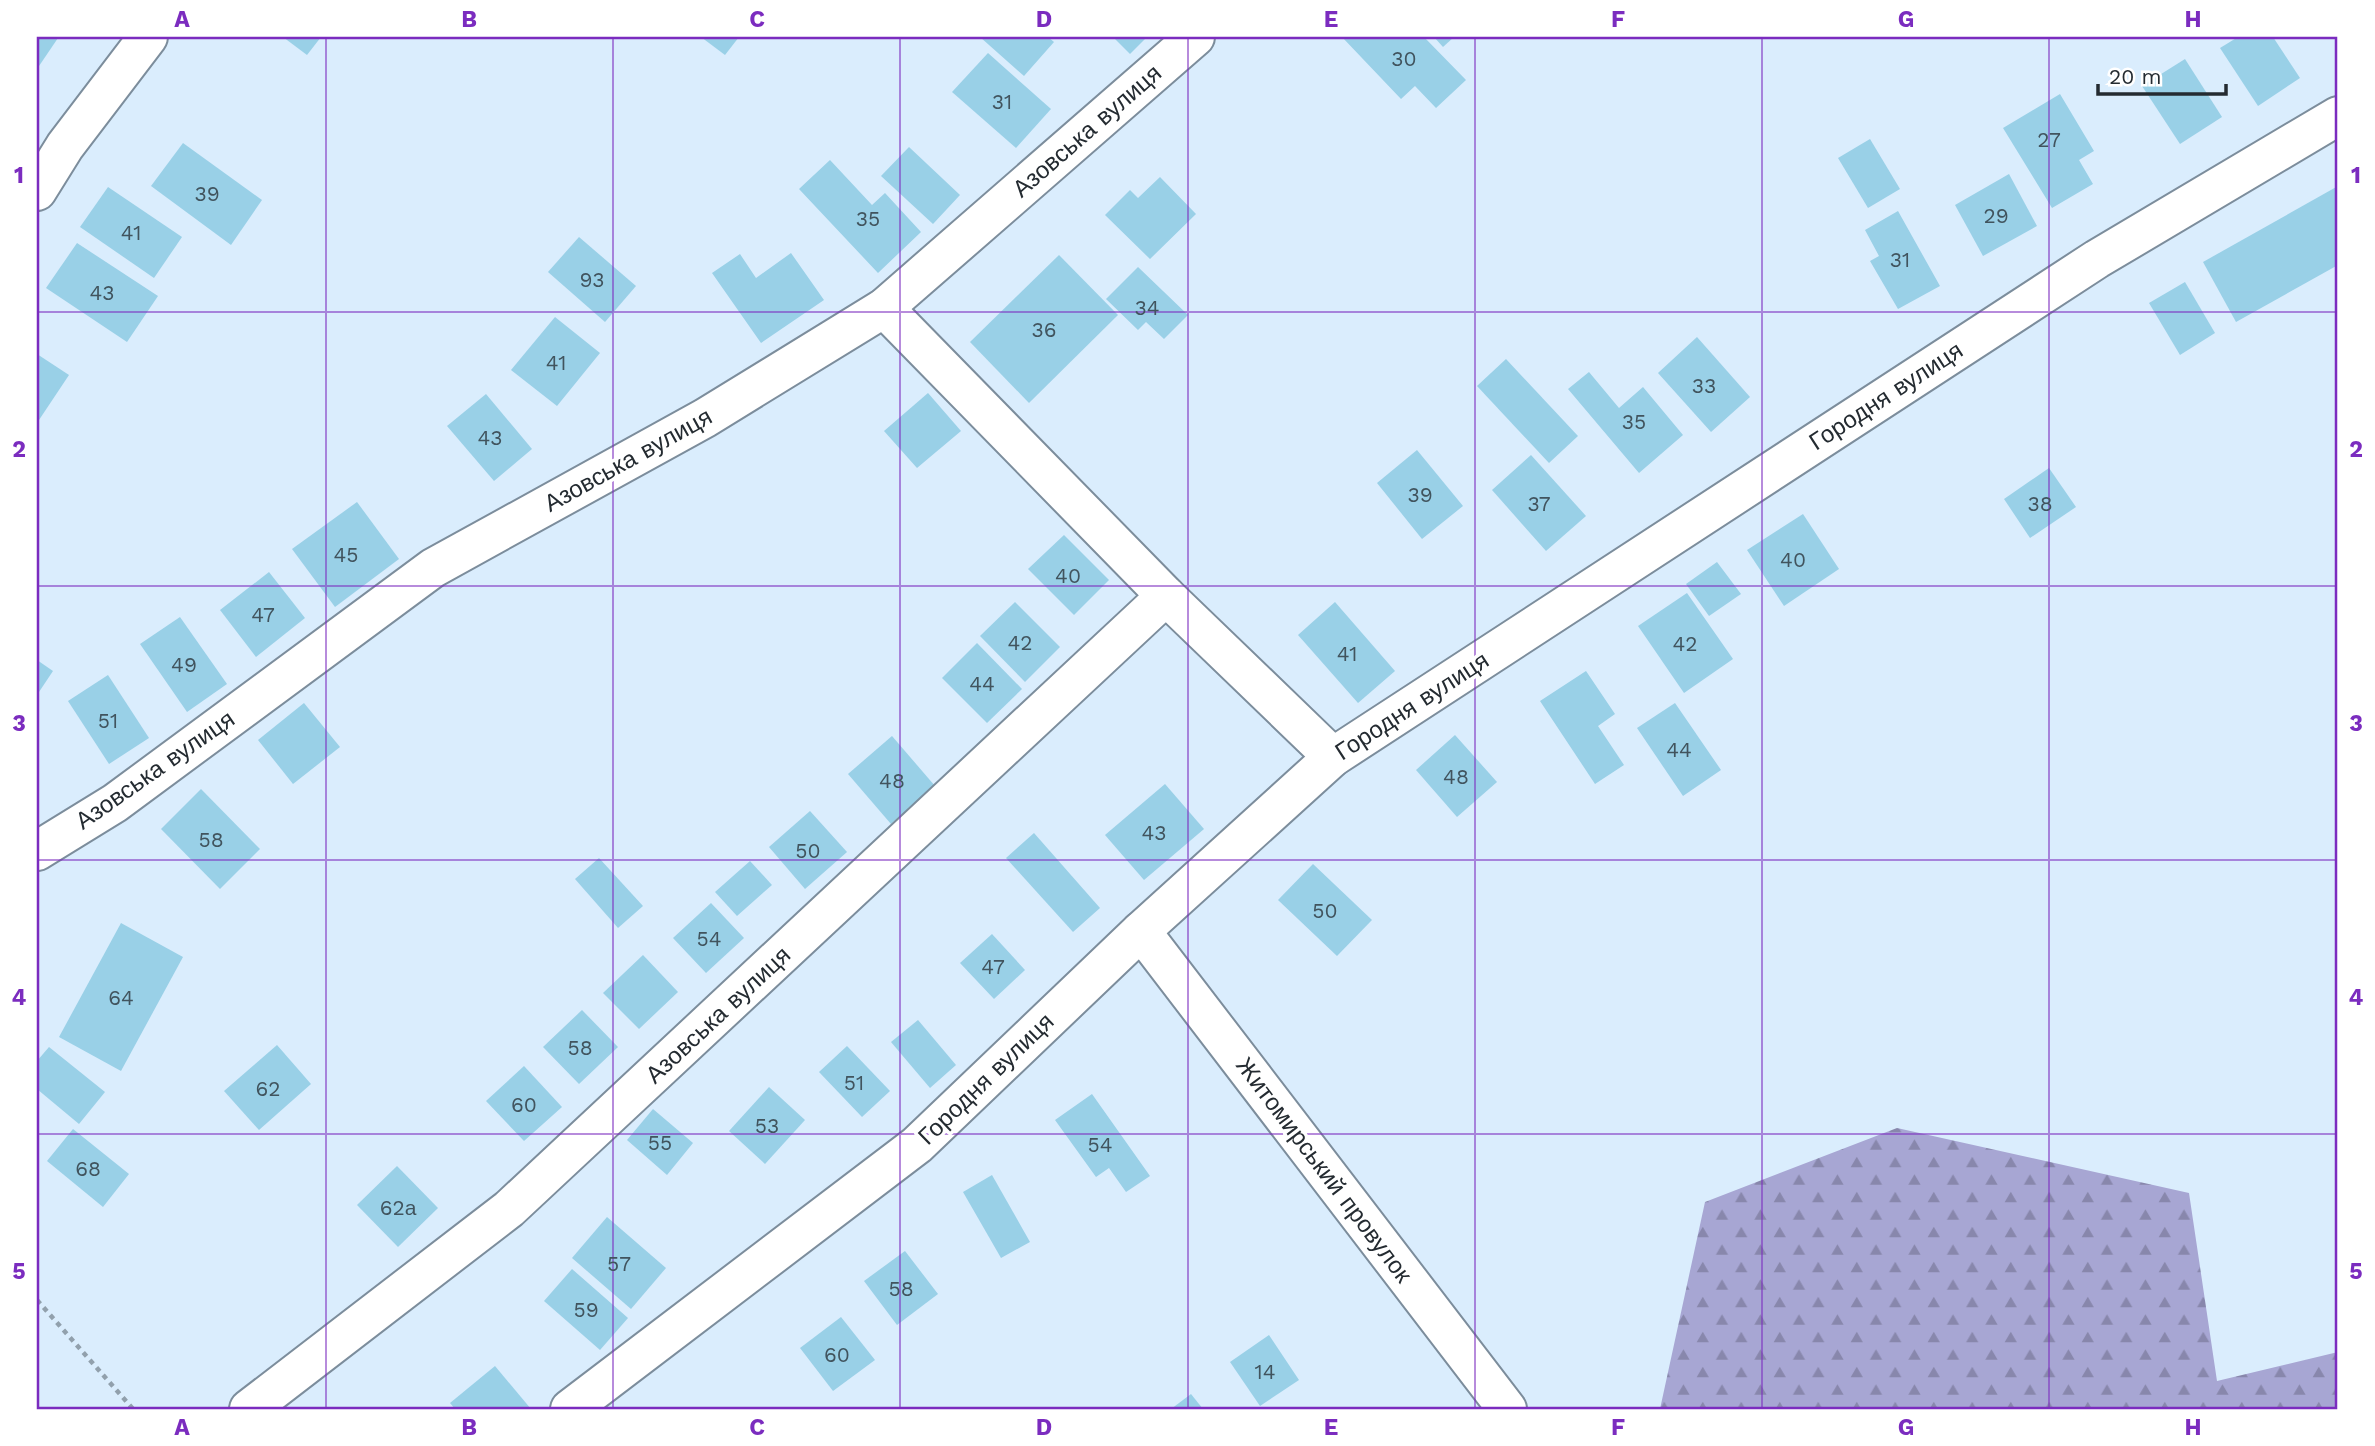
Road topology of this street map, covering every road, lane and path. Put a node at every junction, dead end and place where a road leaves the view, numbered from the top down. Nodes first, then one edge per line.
1 (148, 37) edge
2 (1195, 37) edge
3 (2338, 116) edge
4 (37, 191) edge
5 (884, 308) junction
6 (1166, 596) junction
7 (1333, 757) junction
8 (37, 851) edge
9 (1141, 931) junction
10 (37, 1300) edge
11 (133, 1409) edge
12 (249, 1409) edge
13 (570, 1409) edge
14 (1507, 1409) edge

1 - 4 street
2 - 5 street, Азовська вулиця
3 - 7 street, Городня вулиця
5 - 6 street
5 - 8 street, Азовська вулиця
6 - 7 street
6 - 12 street, Азовська вулиця
7 - 9 street, Городня вулиця
9 - 13 street, Городня вулиця
9 - 14 street, Житомирський провулок
10 - 11 path

